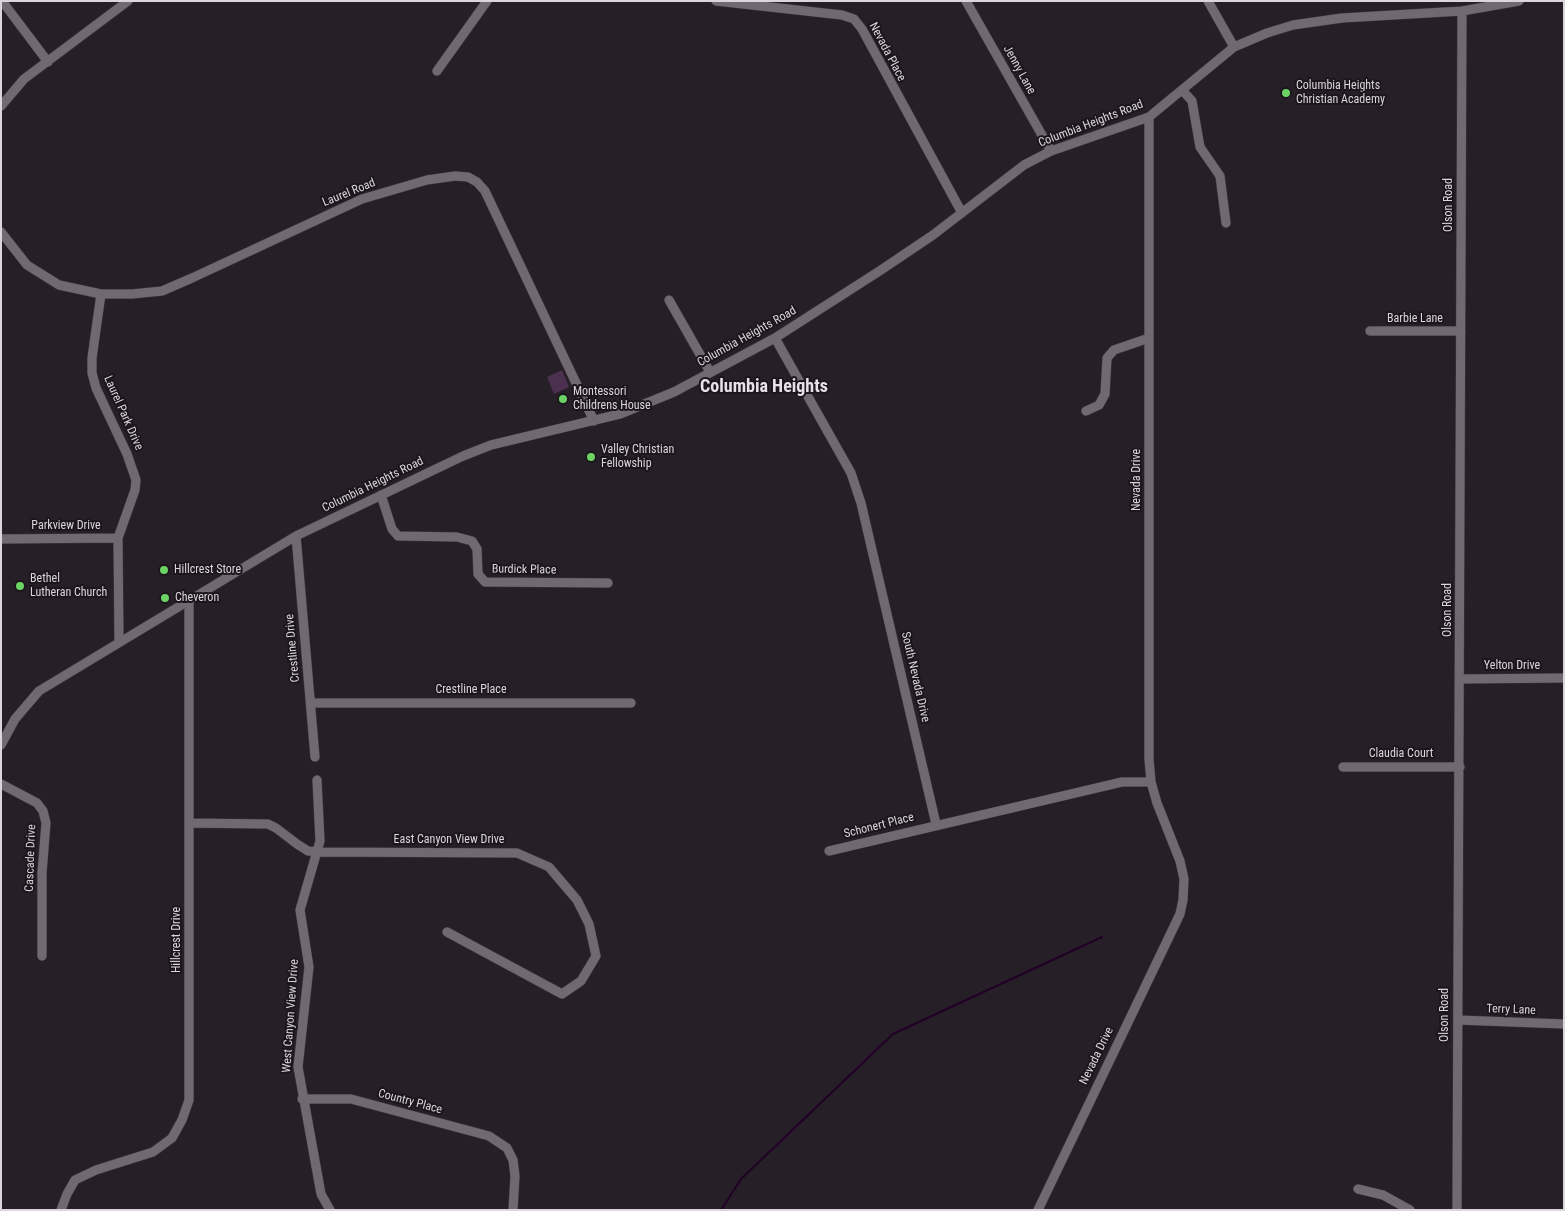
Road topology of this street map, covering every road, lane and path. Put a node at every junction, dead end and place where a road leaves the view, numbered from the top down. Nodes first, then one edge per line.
1 (2, 1) edge
2 (487, 1) edge
3 (966, 1) edge
4 (1208, 1) edge
5 (1519, 1) edge
6 (126, 2) edge
7 (721, 2) edge
8 (1462, 11) junction
9 (1234, 48) junction
10 (48, 62) junction
11 (438, 71) dead end
12 (1184, 90) junction
13 (1, 106) edge
14 (1149, 117) junction
15 (1051, 151) junction
16 (962, 213) junction
17 (1226, 223) dead end
18 (1, 232) edge
19 (101, 294) junction
20 (669, 300) dead end
21 (1370, 331) dead end
22 (1461, 332) junction
23 (775, 338) junction
24 (1149, 338) junction
25 (710, 372) junction
26 (1086, 411) dead end
27 (594, 421) junction
28 (381, 495) junction
29 (296, 536) junction
30 (118, 538) junction
31 (1, 539) edge
32 (608, 583) dead end
33 (189, 600) junction
34 (118, 642) junction
35 (1564, 678) edge
36 (1460, 679) junction
37 (311, 702) junction
38 (631, 703) dead end
39 (1, 745) edge
40 (315, 757) dead end
41 (1343, 767) dead end
42 (1460, 767) junction
43 (317, 780) dead end
44 (1151, 782) junction
45 (1, 784) edge
46 (190, 823) junction
47 (936, 824) junction
48 (318, 852) junction
49 (829, 852) dead end
50 (447, 932) dead end
51 (42, 956) dead end
52 (1458, 1020) junction
53 (1564, 1024) edge
54 (302, 1099) junction
55 (1358, 1189) dead end
56 (61, 1210) edge
57 (330, 1210) edge
58 (513, 1210) edge
59 (1038, 1210) edge
60 (1410, 1210) edge
61 (1457, 1210) edge

1 - 10 street
2 - 11 street
3 - 15 street, Jenny Lane
4 - 9 street
5 - 8 street, Columbia Heights Road
6 - 10 street
7 - 16 street, Nevada Place
8 - 9 street, Columbia Heights Road
8 - 22 street, Olson Road
9 - 12 street, Columbia Heights Road
10 - 13 street
12 - 14 street, Columbia Heights Road
12 - 17 street
14 - 15 street, Columbia Heights Road
14 - 24 street, Nevada Drive
15 - 16 street, Columbia Heights Road
16 - 23 street, Columbia Heights Road
18 - 19 street, Laurel Road
19 - 27 street, Laurel Road
19 - 30 street, Laurel Park Drive
20 - 25 street
21 - 22 street, Barbie Lane
22 - 36 street, Olson Road
23 - 25 street, Columbia Heights Road
23 - 47 street, South Nevada Drive
24 - 26 street
24 - 44 street, Nevada Drive
25 - 27 street, Columbia Heights Road
27 - 28 street, Columbia Heights Road
28 - 29 street, Columbia Heights Road
28 - 32 street, Burdick Place
29 - 33 street, Columbia Heights Road
29 - 37 street, Crestline Drive
30 - 31 street, Parkview Drive
30 - 34 street, Parkview Drive
33 - 34 street, Columbia Heights Road
33 - 46 street, Hillcrest Drive
34 - 39 street, Columbia Heights Road
35 - 36 street, Yelton Drive
36 - 42 street, Olson Road
37 - 38 street, Crestline Place
37 - 40 street, Crestline Drive
41 - 42 street, Claudia Court
42 - 52 street, Olson Road
43 - 48 street
44 - 47 street
44 - 59 street, Nevada Drive
45 - 51 street, Cascade Drive
46 - 48 street, East Canyon View Drive
46 - 56 street, Hillcrest Drive
47 - 49 street, Schonert Place
48 - 50 street, East Canyon View Drive
48 - 54 street, West Canyon View Drive
52 - 53 street, Terry Lane
52 - 61 street, Olson Road
54 - 57 street, West Canyon View Drive
54 - 58 street, Country Place
55 - 60 street

